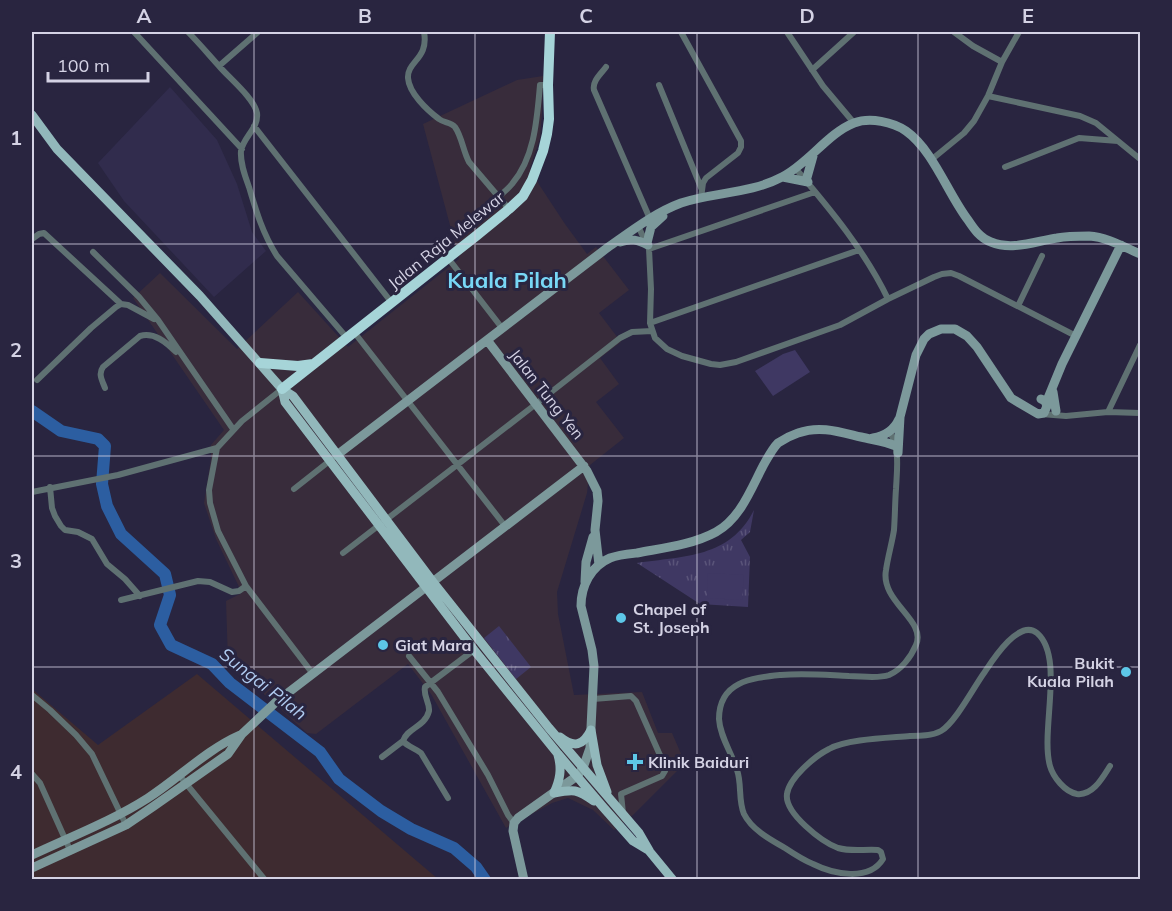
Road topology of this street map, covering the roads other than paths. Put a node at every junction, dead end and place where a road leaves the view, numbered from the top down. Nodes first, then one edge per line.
1 (134, 32) edge
2 (188, 32) edge
3 (258, 32) edge
4 (424, 32) edge
5 (550, 32) edge
6 (681, 32) edge
7 (787, 32) edge
8 (854, 32) edge
9 (954, 32) edge
10 (1019, 32) edge
11 (1002, 62) junction
12 (219, 66) junction
13 (606, 67) dead end
14 (812, 70) junction
15 (548, 85) junction
16 (659, 85) dead end
17 (988, 96) junction
18 (32, 114) edge
19 (854, 123) junction
20 (254, 126) junction
21 (1118, 141) junction
22 (242, 149) junction
23 (813, 154) junction
24 (1140, 159) edge
25 (931, 160) junction
26 (1005, 167) dead end
27 (796, 169) junction
28 (783, 177) junction
29 (807, 181) junction
30 (815, 192) junction
31 (701, 194) junction
32 (498, 197) junction
33 (682, 203) junction
34 (509, 209) junction
35 (650, 219) junction
36 (639, 226) junction
37 (32, 239) edge
38 (1121, 245) junction
39 (648, 246) junction
40 (607, 248) junction
41 (859, 250) junction
42 (93, 252) dead end
43 (1140, 254) edge
44 (1042, 256) dead end
45 (448, 258) junction
46 (888, 299) junction
47 (392, 303) junction
48 (121, 304) junction
49 (1018, 306) junction
50 (158, 320) junction
51 (650, 322) junction
52 (502, 328) junction
53 (652, 332) junction
54 (351, 335) junction
55 (1076, 336) junction
56 (487, 340) junction
57 (1140, 345) edge
58 (185, 360) junction
59 (260, 363) junction
60 (314, 363) junction
61 (37, 380) dead end
62 (1054, 382) junction
63 (105, 387) dead end
64 (282, 389) junction
65 (408, 401) junction
66 (536, 404) junction
67 (1042, 407) junction
68 (1108, 412) junction
69 (1140, 413) edge
70 (1066, 416) junction
71 (900, 417) junction
72 (233, 429) junction
73 (890, 432) junction
74 (871, 439) junction
75 (217, 448) junction
76 (897, 450) junction
77 (333, 458) junction
78 (457, 465) junction
79 (584, 466) junction
80 (50, 487) junction
81 (294, 489) dead end
82 (32, 492) edge
83 (382, 522) junction
84 (505, 526) junction
85 (595, 530) junction
86 (343, 553) dead end
87 (599, 565) junction
88 (430, 584) junction
89 (585, 585) junction
90 (246, 586) junction
91 (140, 596) junction
92 (122, 600) dead end
93 (474, 650) junction
94 (409, 656) dead end
95 (313, 674) junction
96 (431, 683) junction
97 (32, 696) edge
98 (592, 699) junction
99 (549, 728) junction
100 (591, 730) junction
101 (242, 734) junction
102 (403, 741) junction
103 (558, 754) junction
104 (382, 758) dead end
105 (1110, 766) dead end
106 (583, 768) junction
107 (32, 774) edge
108 (179, 775) junction
109 (577, 776) junction
110 (185, 784) junction
111 (554, 793) junction
112 (448, 798) dead end
113 (612, 802) junction
114 (603, 807) junction
115 (120, 814) junction
116 (623, 814) junction
117 (514, 823) junction
118 (126, 825) junction
119 (64, 840) junction
120 (70, 850) junction
121 (650, 852) junction
122 (32, 855) edge
123 (32, 868) edge
124 (265, 879) edge
125 (525, 879) edge
126 (673, 879) edge

1 - 22 street
2 - 12 street
3 - 12 street
4 - 32 street
5 - 15 highway, Jalan Raja Melewar
6 - 31 street
7 - 14 street
8 - 14 street
9 - 11 street
10 - 11 street
11 - 17 street
12 - 20 street
13 - 35 street
14 - 19 street
15 - 32 street
15 - 34 highway, Jalan Raja Melewar
16 - 31 street
17 - 21 street
17 - 25 street
18 - 59 main road
19 - 23 street
19 - 25 street
20 - 22 street
20 - 47 street
21 - 24 street
21 - 26 street
22 - 54 street
23 - 27 street
23 - 29 street
25 - 38 street
27 - 28 street
27 - 29 street
28 - 29 street
28 - 31 street
29 - 30 street
30 - 39 street
30 - 41 street
31 - 33 street
32 - 34 street
33 - 35 street
33 - 39 street
34 - 45 highway, Jalan Raja Melewar
35 - 36 street
36 - 39 street
36 - 40 street
37 - 48 street
38 - 43 street
38 - 55 street
39 - 40 street
39 - 51 street
40 - 52 street
41 - 46 street
41 - 51 street
42 - 50 street
44 - 49 street
45 - 47 highway, Jalan Raja Melewar
45 - 52 street
46 - 49 street
46 - 53 street
47 - 54 highway, Jalan Raja Melewar
48 - 50 street
48 - 61 street
49 - 55 street
50 - 58 street
51 - 53 street
52 - 56 street
53 - 66 street
54 - 60 highway, Jalan Raja Melewar
54 - 65 street
55 - 62 street
56 - 65 street
56 - 66 street, Jalan Tung Yen
57 - 68 street
58 - 63 street
58 - 72 street
59 - 60 highway
59 - 64 main road
60 - 64 highway, Jalan Raja Melewar
62 - 67 street
62 - 67 street
64 - 72 street
64 - 77 main road
65 - 77 street
65 - 78 street
66 - 78 street
66 - 79 street, Jalan Tung Yen
67 - 70 street
67 - 70 street
67 - 71 street
68 - 69 street
68 - 70 street
71 - 73 street
71 - 76 street
72 - 75 street
73 - 74 street
73 - 76 street
74 - 76 street
74 - 87 street
75 - 80 street
75 - 90 street
76 - 105 street
77 - 81 street
77 - 83 main road
78 - 83 street
78 - 84 street
79 - 84 street
79 - 85 street, Jalan Tung Yen
80 - 82 street
80 - 91 street
83 - 86 street
83 - 88 main road
84 - 88 street
85 - 87 street
85 - 89 street
87 - 89 street
88 - 93 main road
88 - 95 street
88 - 99 main road
89 - 98 street
90 - 91 street
90 - 95 street
91 - 92 street
93 - 96 street
93 - 103 main road
94 - 96 street
95 - 101 street
96 - 102 street
96 - 117 street
97 - 115 street
98 - 100 street
98 - 116 street
99 - 100 main road
99 - 106 main road
100 - 106 street
100 - 113 main road
101 - 108 street
101 - 110 street
102 - 104 street
102 - 112 street
103 - 109 main road
103 - 111 main road
106 - 109 street
106 - 113 main road
107 - 119 street
108 - 110 street
108 - 115 street
109 - 111 street
109 - 114 main road
110 - 118 street
110 - 124 street
111 - 114 main road
111 - 117 street
113 - 116 main road
114 - 121 main road
115 - 118 street
115 - 119 street
116 - 121 main road
117 - 125 street
118 - 120 street
119 - 120 street
119 - 122 street
120 - 123 street
121 - 126 main road

